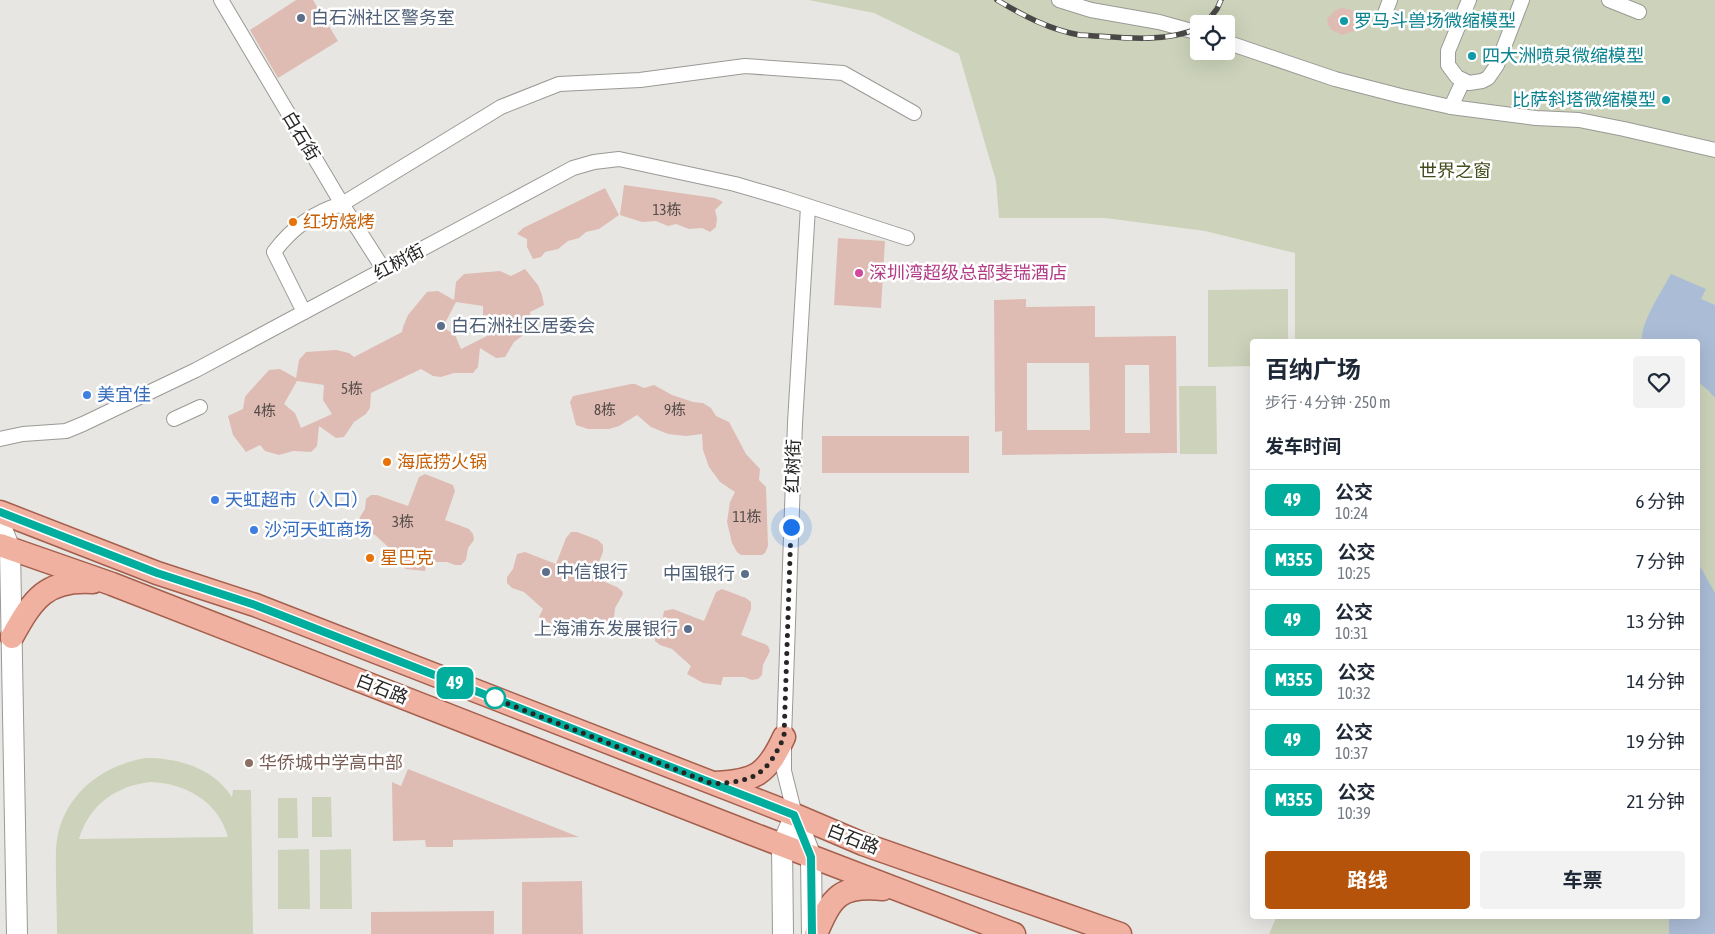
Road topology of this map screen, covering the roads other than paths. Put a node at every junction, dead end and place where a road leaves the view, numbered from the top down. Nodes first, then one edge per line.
1 (221, 0) edge
2 (1059, 0) edge
3 (1390, 0) edge
4 (1469, 0) edge
5 (1522, 0) edge
6 (1609, 0) edge
7 (1639, 12) dead end
8 (1384, 16) dead end
9 (1190, 31) edge
10 (1235, 45) edge
11 (1463, 81) junction
12 (1451, 107) junction
13 (914, 113) dead end
14 (1715, 150) edge
15 (342, 204) junction
16 (808, 207) junction
17 (907, 238) dead end
18 (384, 270) junction
19 (304, 312) junction
20 (200, 407) dead end
21 (174, 419) dead end
22 (0, 439) edge
23 (0, 512) edge
24 (0, 524) edge
25 (5, 547) edge
26 (112, 584) junction
27 (12, 637) junction
28 (784, 737) junction
29 (713, 784) junction
30 (794, 815) junction
31 (782, 845) junction
32 (811, 857) junction
33 (900, 891) junction
34 (16, 934) edge
35 (783, 934) edge
36 (814, 934) edge
37 (1014, 934) edge
38 (1120, 934) edge

1 - 15 street, 白石街
2 - 9 street
3 - 8 street
4 - 11 street
5 - 11 street
6 - 7 street
10 - 12 street
11 - 12 street
12 - 14 street
13 - 15 street
15 - 18 street, 白石街
15 - 19 street
16 - 17 street, 红树街
16 - 18 street, 红树街
16 - 28 street, 红树街
18 - 19 street, 红树街
19 - 22 street, 红树街
20 - 21 street
23 - 29 main road, 白石路
24 - 25 street
25 - 26 main road, 白石路
25 - 27 street
26 - 27 main road
26 - 31 main road, 白石路
27 - 34 street
28 - 29 main road
28 - 30 street, 红树街
29 - 30 main road, 白石路
30 - 31 street
30 - 32 street
30 - 38 main road, 白石路
31 - 32 main road, 白石路
31 - 35 street
32 - 33 main road, 白石路
32 - 36 street
33 - 36 main road
33 - 37 main road, 白石路

